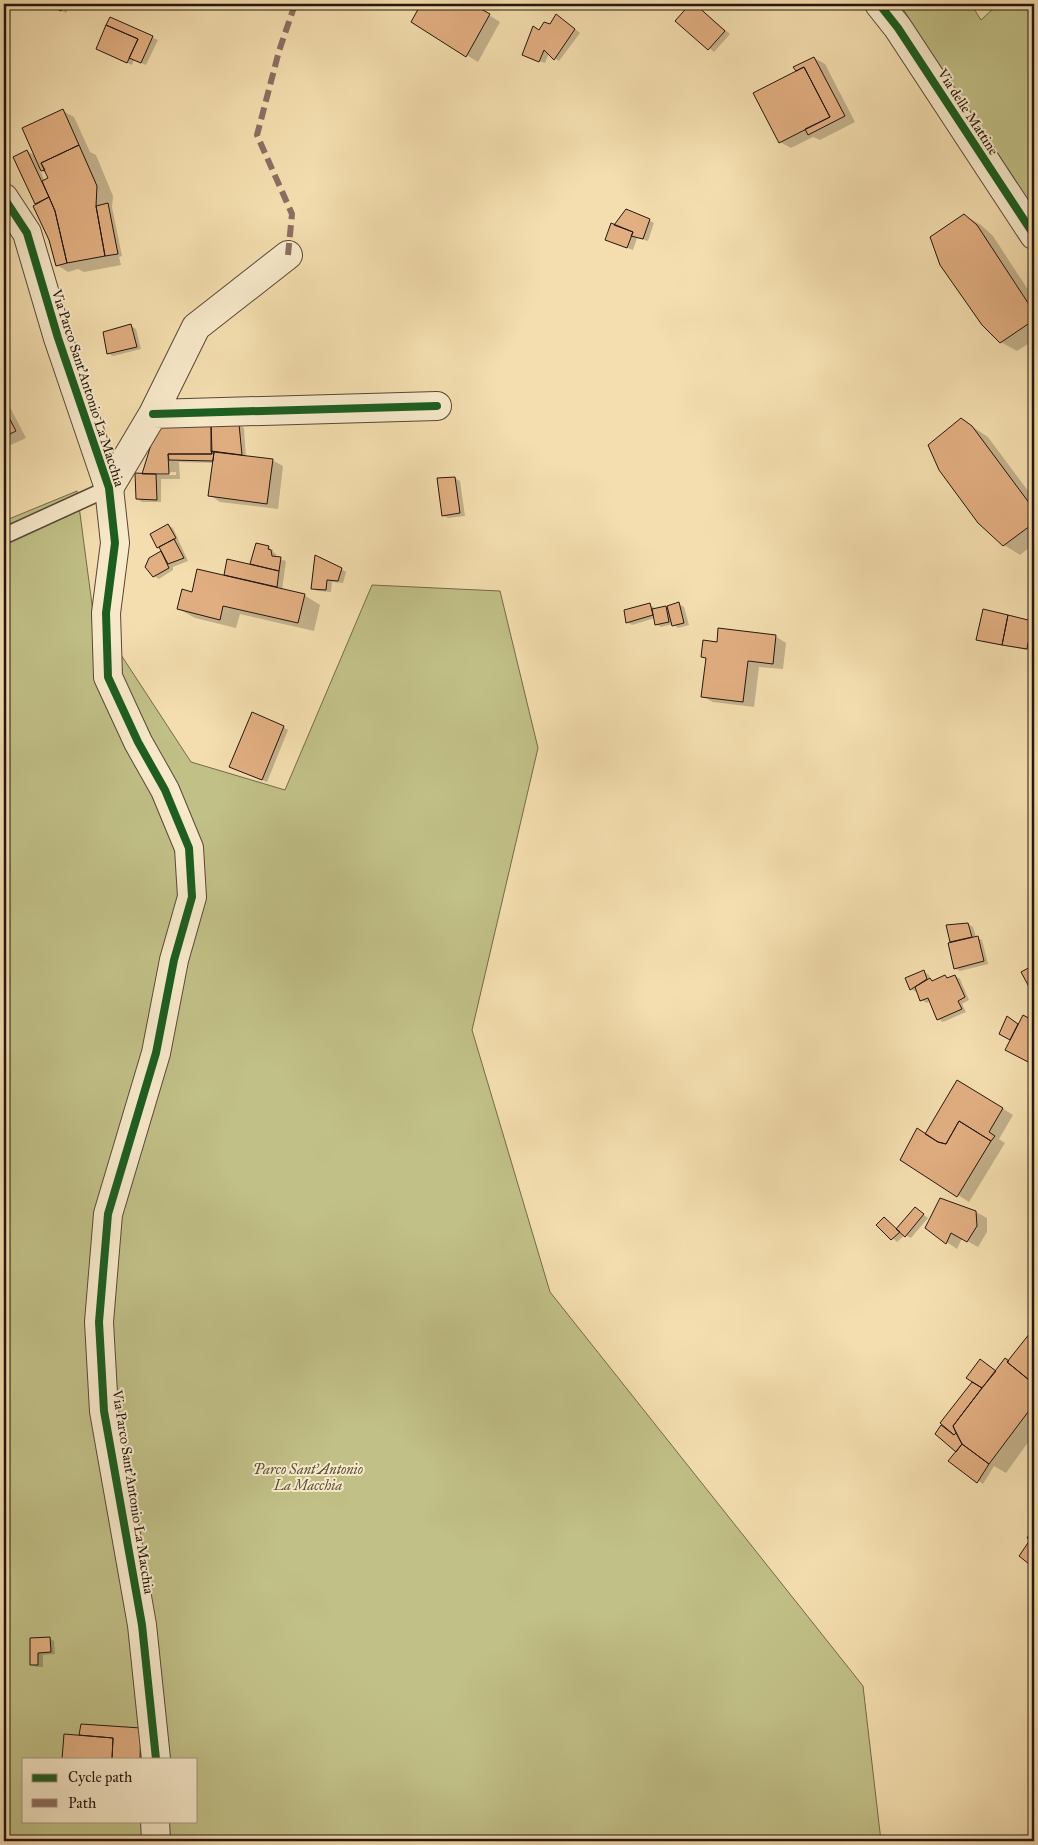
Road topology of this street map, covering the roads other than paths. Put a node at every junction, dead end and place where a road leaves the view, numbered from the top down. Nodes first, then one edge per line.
1 (879, 4) edge
2 (4, 198) edge
3 (1034, 235) edge
4 (288, 255) dead end
5 (437, 406) dead end
6 (153, 414) junction
7 (109, 488) junction
8 (4, 536) edge
9 (156, 1758) edge
10 (155, 1822) edge
11 (156, 1841) edge

1 - 3 street, Via delle Mattine
2 - 7 street, Via Parco Sant'Antonio La Macchia
4 - 6 street, Via Parco Sant'Antonio La Macchia
5 - 6 street
6 - 7 street, Via Parco Sant'Antonio La Macchia
7 - 8 lane, Via Parco Sant'Antonio La Macchia
7 - 9 street, Via Parco Sant'Antonio La Macchia
10 - 11 street

